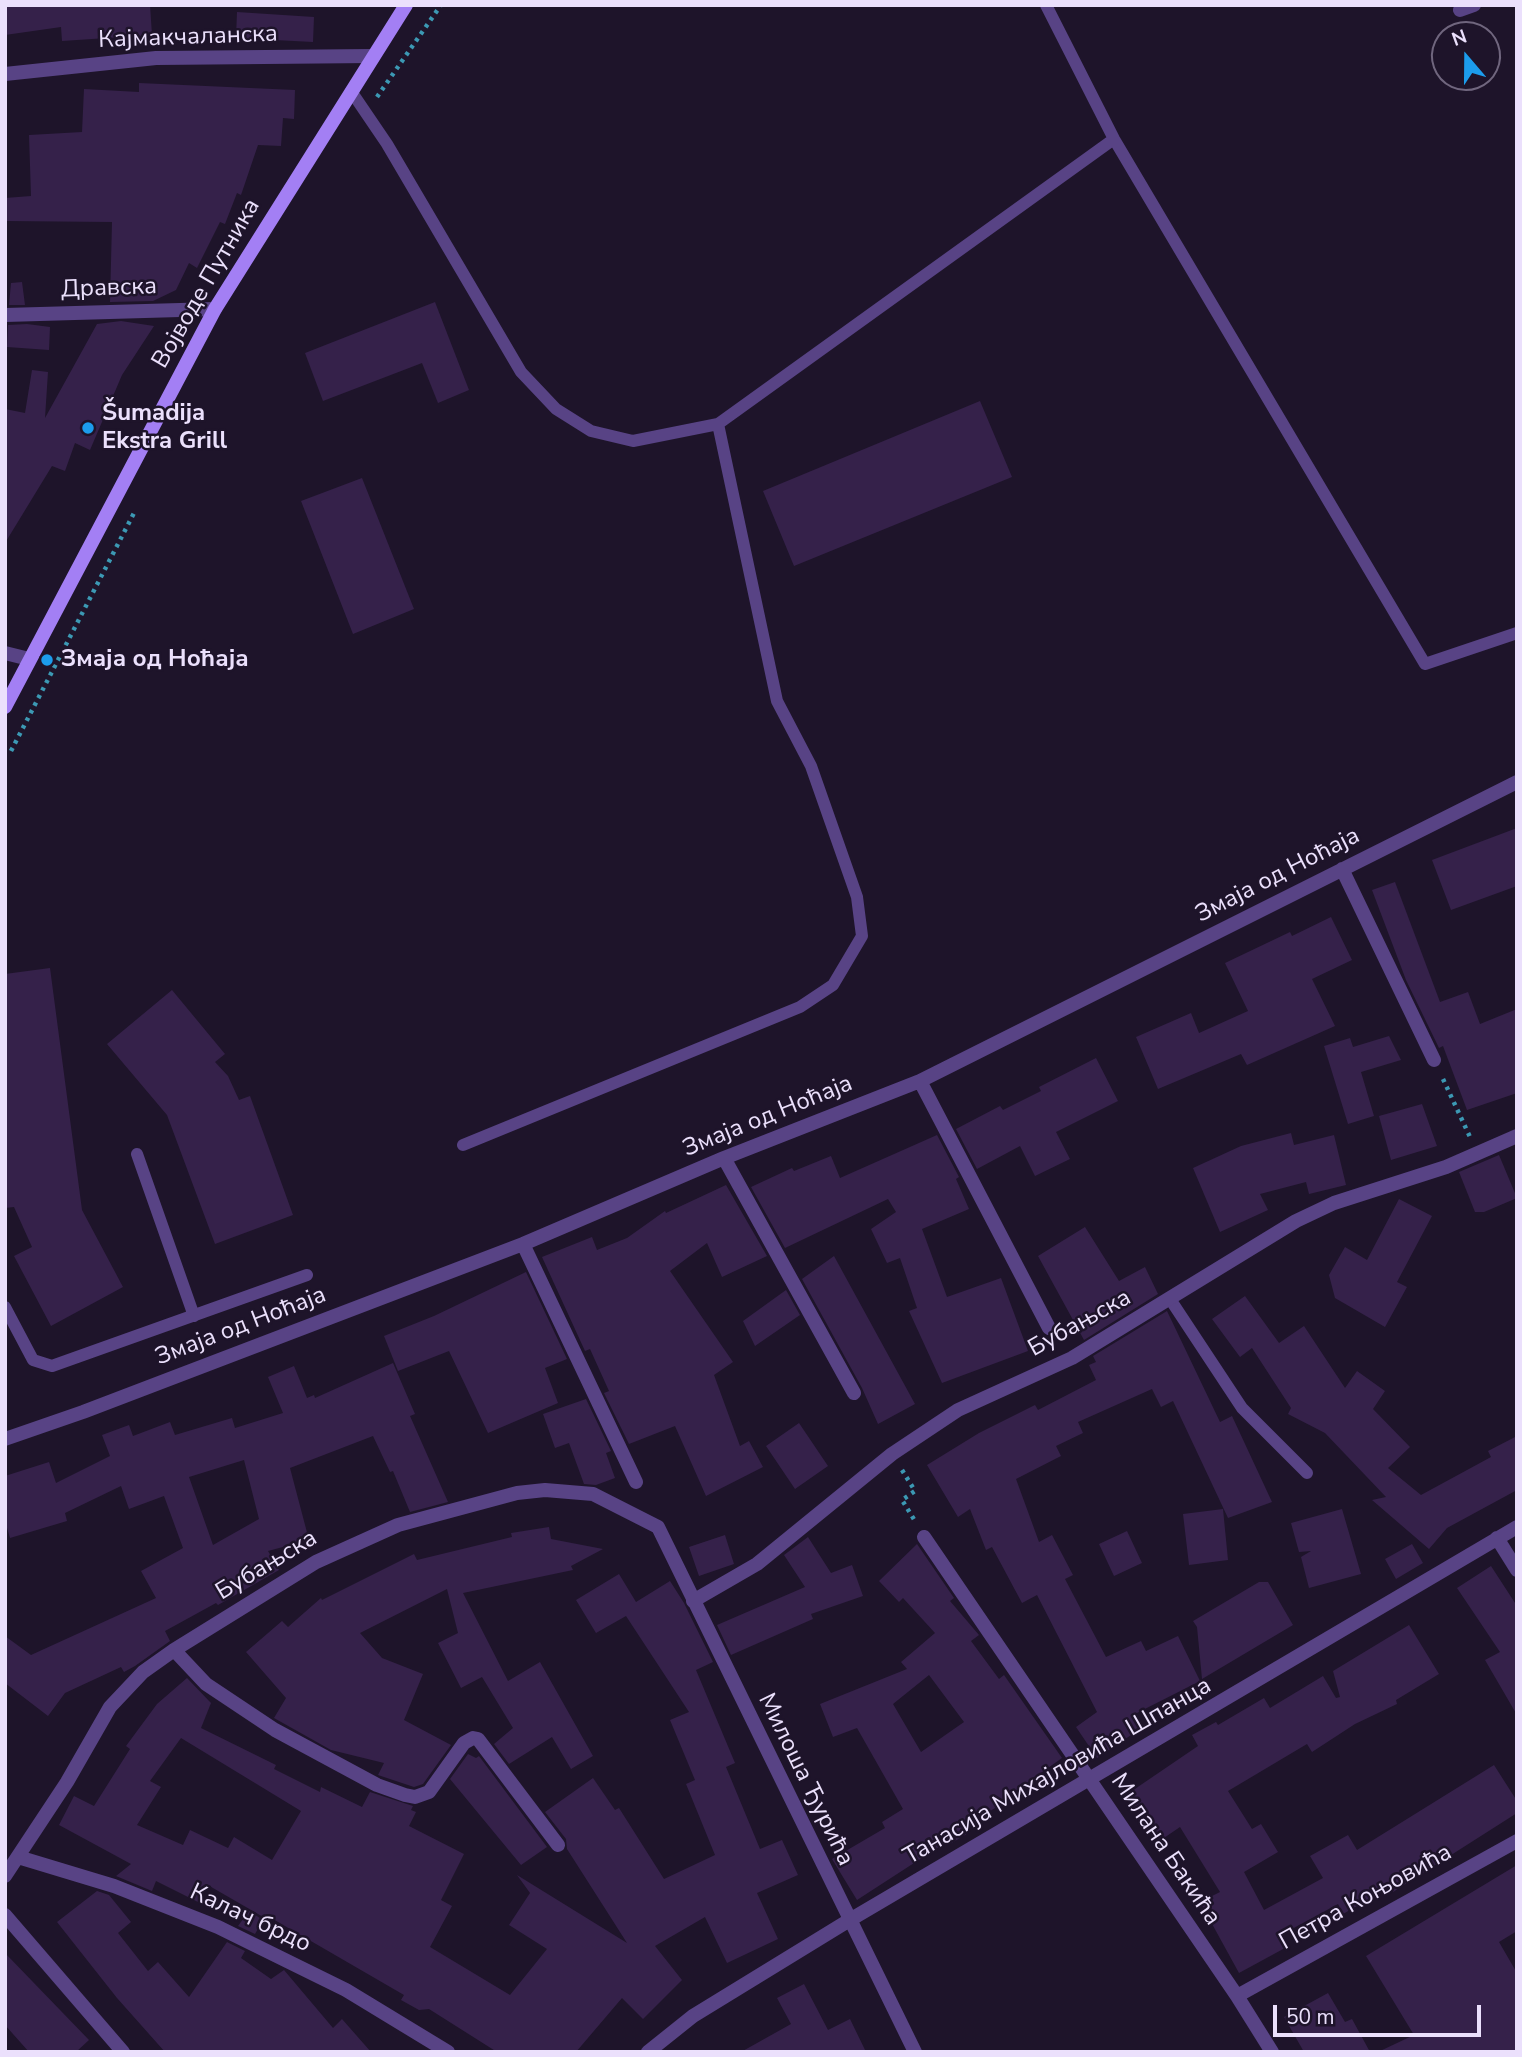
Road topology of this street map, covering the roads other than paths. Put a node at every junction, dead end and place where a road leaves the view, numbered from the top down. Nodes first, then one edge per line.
1 (406, 5) edge
2 (1046, 5) edge
3 (373, 56) junction
4 (5, 74) edge
5 (351, 91) junction
6 (1114, 139) junction
7 (215, 309) junction
8 (5, 315) edge
9 (718, 424) junction
10 (1517, 633) edge
11 (5, 653) edge
12 (29, 659) junction
13 (5, 706) edge
14 (1517, 782) edge
15 (1342, 869) junction
16 (1434, 1060) road end
17 (920, 1081) junction
18 (1517, 1136) edge
19 (463, 1145) dead end
20 (136, 1154) dead end
21 (724, 1158) junction
22 (523, 1244) junction
23 (307, 1275) dead end
24 (1170, 1299) junction
25 (5, 1307) edge
26 (194, 1316) junction
27 (1049, 1328) dead end
28 (854, 1393) dead end
29 (7, 1435) edge
30 (1307, 1473) dead end
31 (636, 1482) dead end
32 (658, 1527) joint
33 (1517, 1527) edge
34 (924, 1537) road end
35 (1497, 1538) junction
36 (1517, 1570) edge
37 (693, 1601) junction
38 (174, 1650) junction
39 (1090, 1780) junction
40 (1517, 1841) edge
41 (558, 1846) dead end
42 (18, 1857) junction
43 (5, 1876) edge
44 (5, 1915) edge
45 (848, 1921) junction
46 (1237, 1996) junction
47 (123, 2052) edge
48 (448, 2052) edge
49 (648, 2052) edge
50 (915, 2052) edge
51 (1272, 2052) edge

1 - 3 street, Војводе Путника
2 - 6 lane
3 - 4 street, Кајмакчаланска
3 - 5 street, Војводе Путника
5 - 7 street, Војводе Путника
5 - 9 lane
6 - 9 lane
6 - 10 lane
7 - 8 street, Дравска
7 - 12 street, Војводе Путника
9 - 19 lane
11 - 12 street
12 - 13 street, Војводе Путника
14 - 15 street, Змаја од Ноћаја
15 - 16 street
15 - 17 street, Змаја од Ноћаја
17 - 21 street, Змаја од Ноћаја
17 - 27 street
18 - 24 street, Бубањска
20 - 26 lane
21 - 22 street, Змаја од Ноћаја
21 - 28 street
22 - 29 street, Змаја од Ноћаја
22 - 31 street
23 - 26 lane
24 - 30 lane
24 - 37 street, Бубањска
25 - 26 lane
32 - 37 street, Милоша Ђурића
32 - 38 street, Бубањска
33 - 35 street, Танасија Михајловића Шпанца
34 - 39 street, Милана Бакића
35 - 36 street
35 - 39 street, Танасија Михајловића Шпанца
37 - 45 street, Милоша Ђурића
38 - 41 street
38 - 42 street, Бубањска
39 - 45 street, Танасија Михајловића Шпанца
39 - 46 street, Милана Бакића
40 - 46 street, Петра Коњовића
42 - 43 street, Бубањска
42 - 48 street, Калач брдо
44 - 47 street
45 - 49 street, Танасија Михајловића Шпанца
45 - 50 street, Милоша Ђурића
46 - 51 street, Милана Бакића

